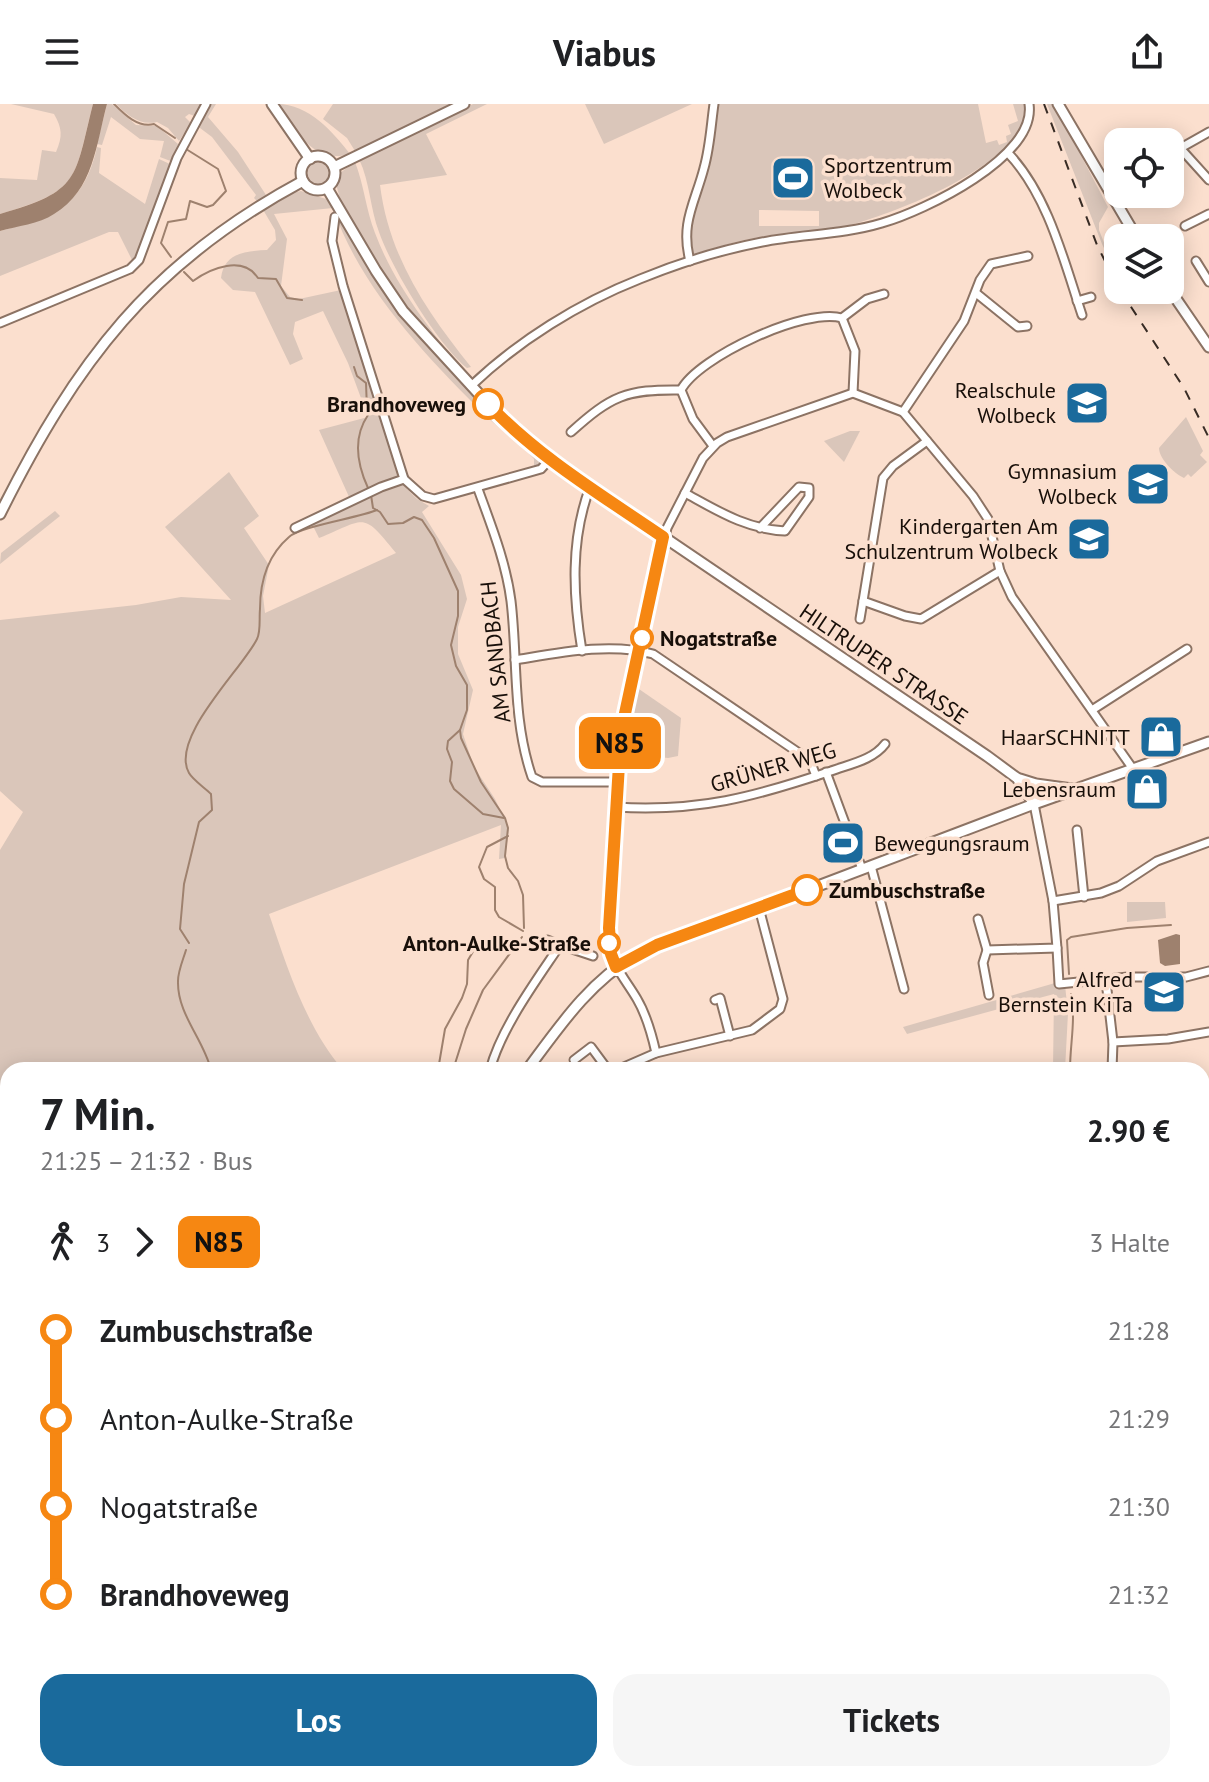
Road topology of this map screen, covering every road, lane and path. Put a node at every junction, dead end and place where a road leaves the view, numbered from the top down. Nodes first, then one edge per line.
1 (206, 104) edge
2 (272, 104) edge
3 (464, 104) edge
4 (714, 104) edge
5 (1029, 104) edge
6 (1058, 104) edge
7 (1209, 132) edge
8 (1184, 147) edge
9 (1184, 152) edge
10 (1008, 153) junction
11 (310, 159) junction
12 (334, 167) junction
13 (1209, 180) edge
14 (303, 181) junction
15 (1104, 185) edge
16 (327, 188) junction
17 (1209, 214) edge
18 (335, 217) dead end
19 (1185, 226) dead end
20 (1028, 256) dead end
21 (690, 261) junction
22 (1196, 261) dead end
23 (1209, 282) edge
24 (976, 293) junction
25 (884, 294) dead end
26 (1091, 297) dead end
27 (1077, 301) junction
28 (1180, 304) edge
29 (1082, 315) dead end
30 (842, 318) junction
31 (0, 323) edge
32 (1027, 326) dead end
33 (1209, 347) edge
34 (471, 386) junction
35 (681, 390) junction
36 (853, 393) junction
37 (903, 412) junction
38 (571, 432) dead end
39 (927, 441) junction
40 (713, 446) junction
41 (551, 458) junction
42 (404, 479) junction
43 (590, 487) junction
44 (478, 489) junction
45 (685, 493) junction
46 (0, 514) edge
47 (295, 528) dead end
48 (760, 528) junction
49 (663, 537) junction
50 (1000, 571) junction
51 (863, 601) junction
52 (860, 619) dead end
53 (1187, 649) dead end
54 (639, 650) junction
55 (582, 651) junction
56 (515, 660) junction
57 (1092, 710) junction
58 (1209, 742) edge
59 (885, 744) dead end
60 (1133, 769) junction
61 (826, 772) junction
62 (816, 776) junction
63 (1017, 778) junction
64 (617, 782) junction
65 (1076, 789) junction
66 (1034, 804) junction
67 (616, 807) junction
68 (1077, 830) dead end
69 (1209, 842) edge
70 (866, 868) junction
71 (1084, 897) junction
72 (1053, 901) junction
73 (759, 908) junction
74 (978, 919) dead end
75 (547, 940) dead end
76 (560, 945) junction
77 (1057, 948) junction
78 (987, 950) junction
79 (593, 956) dead end
80 (616, 967) junction
81 (1209, 971) edge
82 (1106, 981) junction
83 (904, 989) dead end
84 (989, 995) dead end
85 (715, 1000) dead end
86 (1209, 1032) edge
87 (730, 1036) junction
88 (1113, 1042) junction
89 (656, 1053) junction
90 (574, 1060) dead end
91 (493, 1062) edge
92 (533, 1062) edge
93 (602, 1062) edge
94 (635, 1062) edge
95 (1112, 1062) edge

1 - 31 street
2 - 11 street
3 - 12 street
4 - 21 street
5 - 10 street
6 - 15 street
7 - 8 street
9 - 13 street
10 - 21 street
10 - 27 street
11 - 12 street
11 - 14 street
12 - 16 street
14 - 16 street
14 - 46 street
16 - 34 street, HILTRUPER STRASSE
17 - 19 street
18 - 42 street
20 - 24 street
21 - 34 street
22 - 23 street
24 - 32 street
24 - 37 street
25 - 30 street
26 - 27 street
27 - 29 street
28 - 33 street
30 - 35 street
30 - 36 street
34 - 41 street, HILTRUPER STRASSE
35 - 38 street
35 - 40 street
36 - 37 street
36 - 40 street
37 - 39 street
39 - 50 street
39 - 51 street
40 - 45 street
41 - 43 street, HILTRUPER STRASSE
41 - 44 street
42 - 44 street
42 - 47 street
43 - 49 street, HILTRUPER STRASSE
43 - 55 street
44 - 56 street, AM SANDBACH
45 - 48 street
45 - 49 street
48 - 48 street
49 - 54 street
49 - 63 street, HILTRUPER STRASSE
50 - 51 street
50 - 57 street
51 - 52 street
53 - 57 street
54 - 55 street
54 - 62 street
54 - 64 street
55 - 56 street
56 - 64 street, AM SANDBACH
57 - 60 street
58 - 60 street
59 - 61 street, GRÜNER WEG
60 - 65 street
61 - 62 street, GRÜNER WEG
61 - 70 street
62 - 67 street, GRÜNER WEG
63 - 65 street
63 - 66 street, HILTRUPER STRASSE
64 - 67 street
65 - 66 street
66 - 70 street
66 - 72 street
67 - 80 street
68 - 71 street
69 - 71 street
70 - 73 street
70 - 83 street
71 - 72 street
72 - 77 street
73 - 80 street
73 - 87 street
74 - 78 street
75 - 76 street
76 - 79 street
76 - 91 street
77 - 78 street
77 - 82 street
78 - 84 street
80 - 89 street
80 - 92 street
81 - 82 street
82 - 88 street
85 - 87 street
86 - 88 street
87 - 89 street
88 - 95 street
89 - 94 street
90 - 93 street

